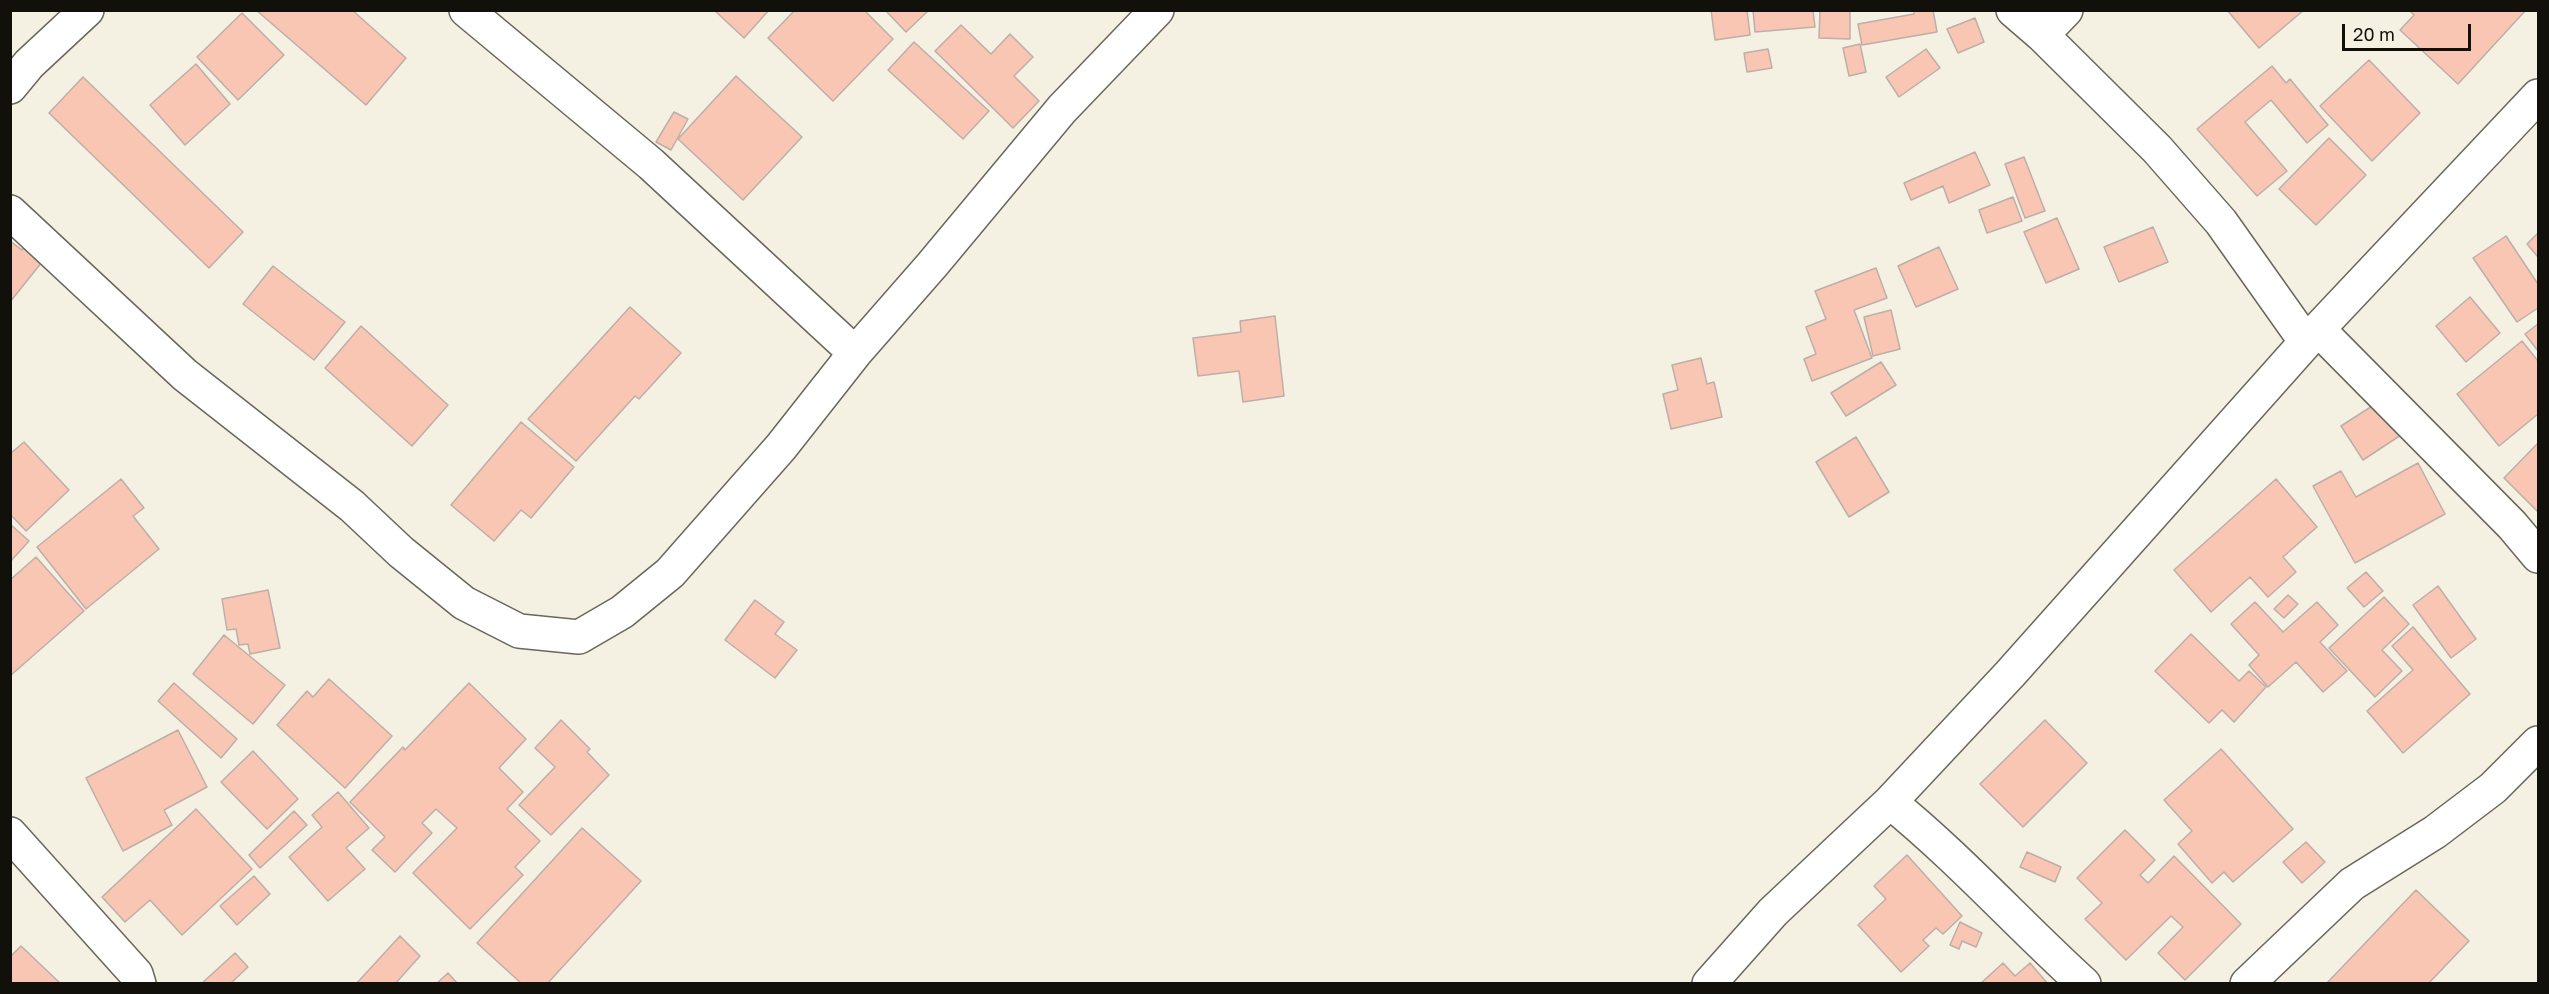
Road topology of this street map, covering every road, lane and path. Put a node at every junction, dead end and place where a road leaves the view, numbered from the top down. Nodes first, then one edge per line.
1 (87, 10) edge
2 (466, 10) edge
3 (1157, 10) edge
4 (2013, 10) edge
5 (2066, 10) edge
6 (2042, 35) junction
7 (10, 87) edge
8 (2538, 96) edge
9 (10, 212) edge
10 (2312, 336) junction
11 (855, 352) junction
12 (2538, 556) edge
13 (2538, 742) edge
14 (1890, 802) junction
15 (10, 834) edge
16 (139, 984) edge
17 (1709, 984) edge
18 (2085, 984) edge
19 (2247, 984) edge

1 - 7 street
2 - 11 street
3 - 11 street
4 - 6 street
5 - 6 street
6 - 10 street
8 - 10 street
9 - 11 street
10 - 12 street
10 - 14 street
13 - 19 street
14 - 17 street
14 - 18 street
15 - 16 street

